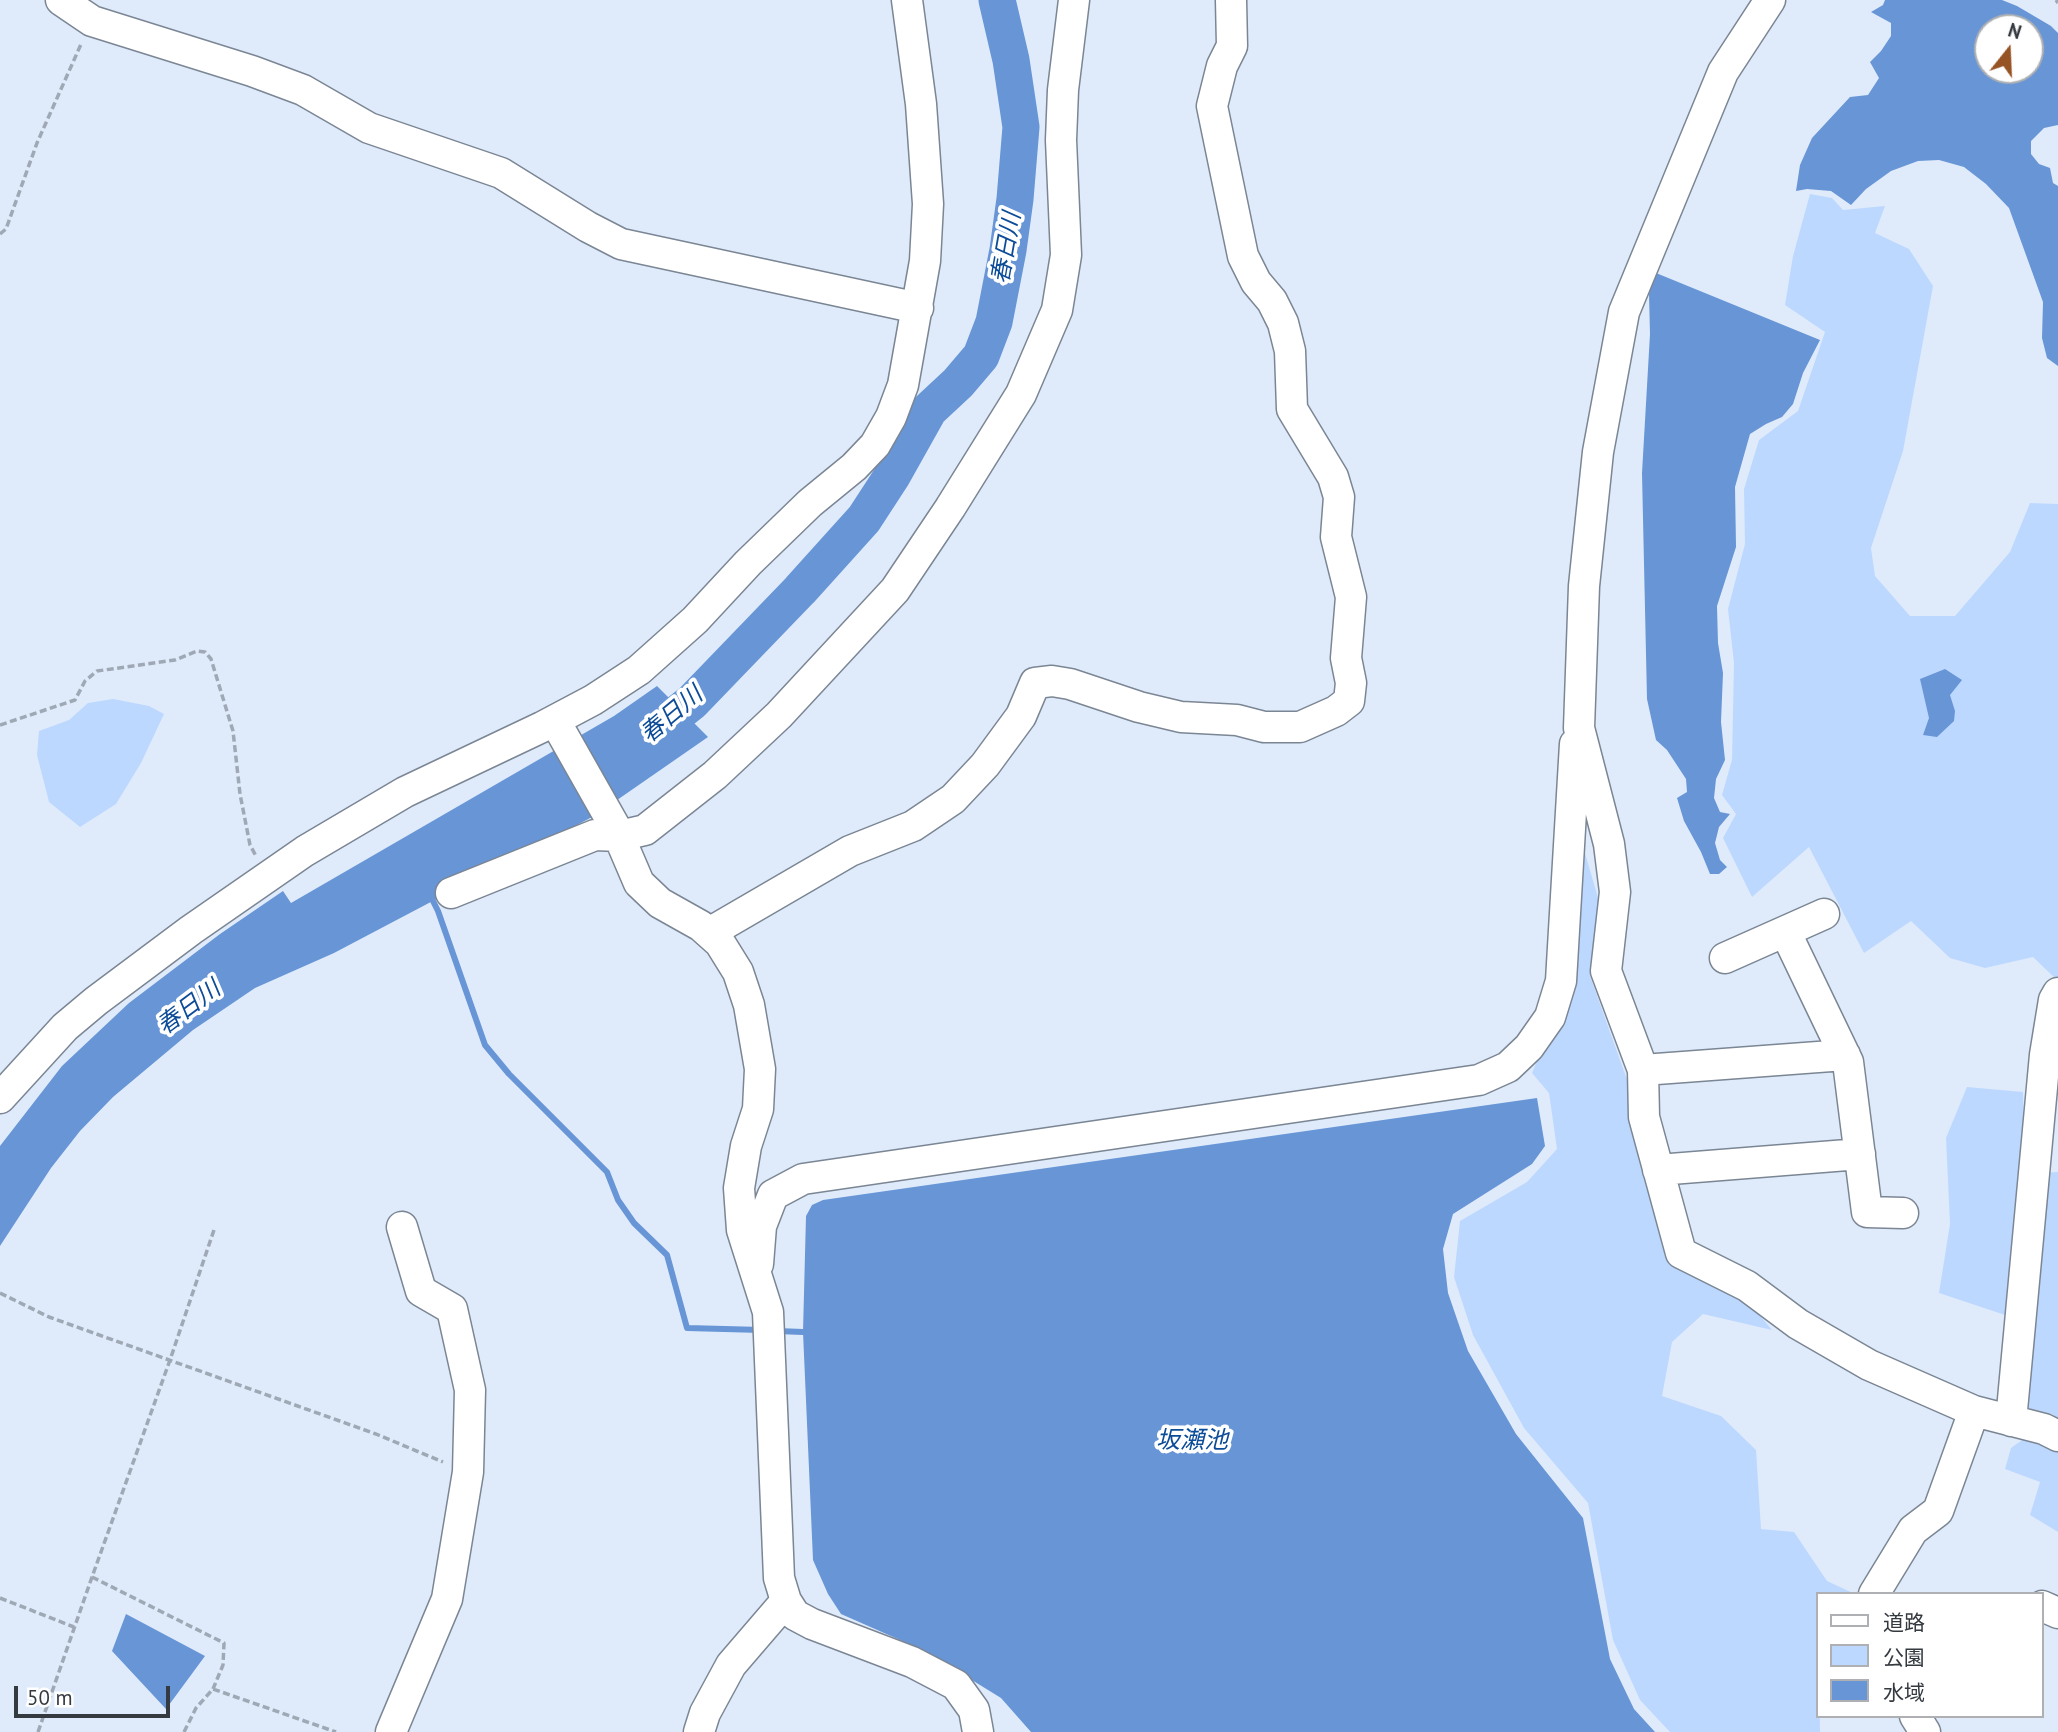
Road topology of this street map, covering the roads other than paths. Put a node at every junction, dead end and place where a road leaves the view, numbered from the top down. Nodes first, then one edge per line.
1 (907, 0) edge
2 (1074, 0) edge
3 (1231, 0) edge
4 (1770, 0) edge
5 (77, 7) edge
6 (918, 307) junction
7 (557, 724) junction
8 (1578, 728) junction
9 (617, 831) junction
10 (451, 893) dead end
11 (1824, 914) dead end
12 (709, 933) junction
13 (1786, 933) junction
14 (1725, 958) dead end
15 (2058, 993) edge
16 (1845, 1055) junction
17 (1643, 1070) junction
18 (0, 1098) edge
19 (1860, 1154) junction
20 (1658, 1170) junction
21 (1903, 1213) dead end
22 (402, 1227) dead end
23 (757, 1275) junction
24 (1974, 1410) junction
25 (2011, 1421) junction
26 (2058, 1436) edge
27 (1875, 1592) edge
28 (786, 1601) junction
29 (391, 1732) edge
30 (699, 1732) edge
31 (978, 1732) edge

1 - 6 street
2 - 9 street
3 - 12 street
4 - 8 street
5 - 6 street
6 - 7 street
7 - 9 street
7 - 18 street
8 - 17 street
8 - 23 street
9 - 10 street
9 - 12 street
11 - 13 street
12 - 23 street
13 - 14 street
13 - 16 street
15 - 25 street
16 - 17 street
16 - 19 street
17 - 20 street
19 - 20 street
19 - 21 street
20 - 24 street
22 - 29 street
23 - 28 street
24 - 25 street
24 - 27 street
25 - 26 street
28 - 30 street
28 - 31 street

